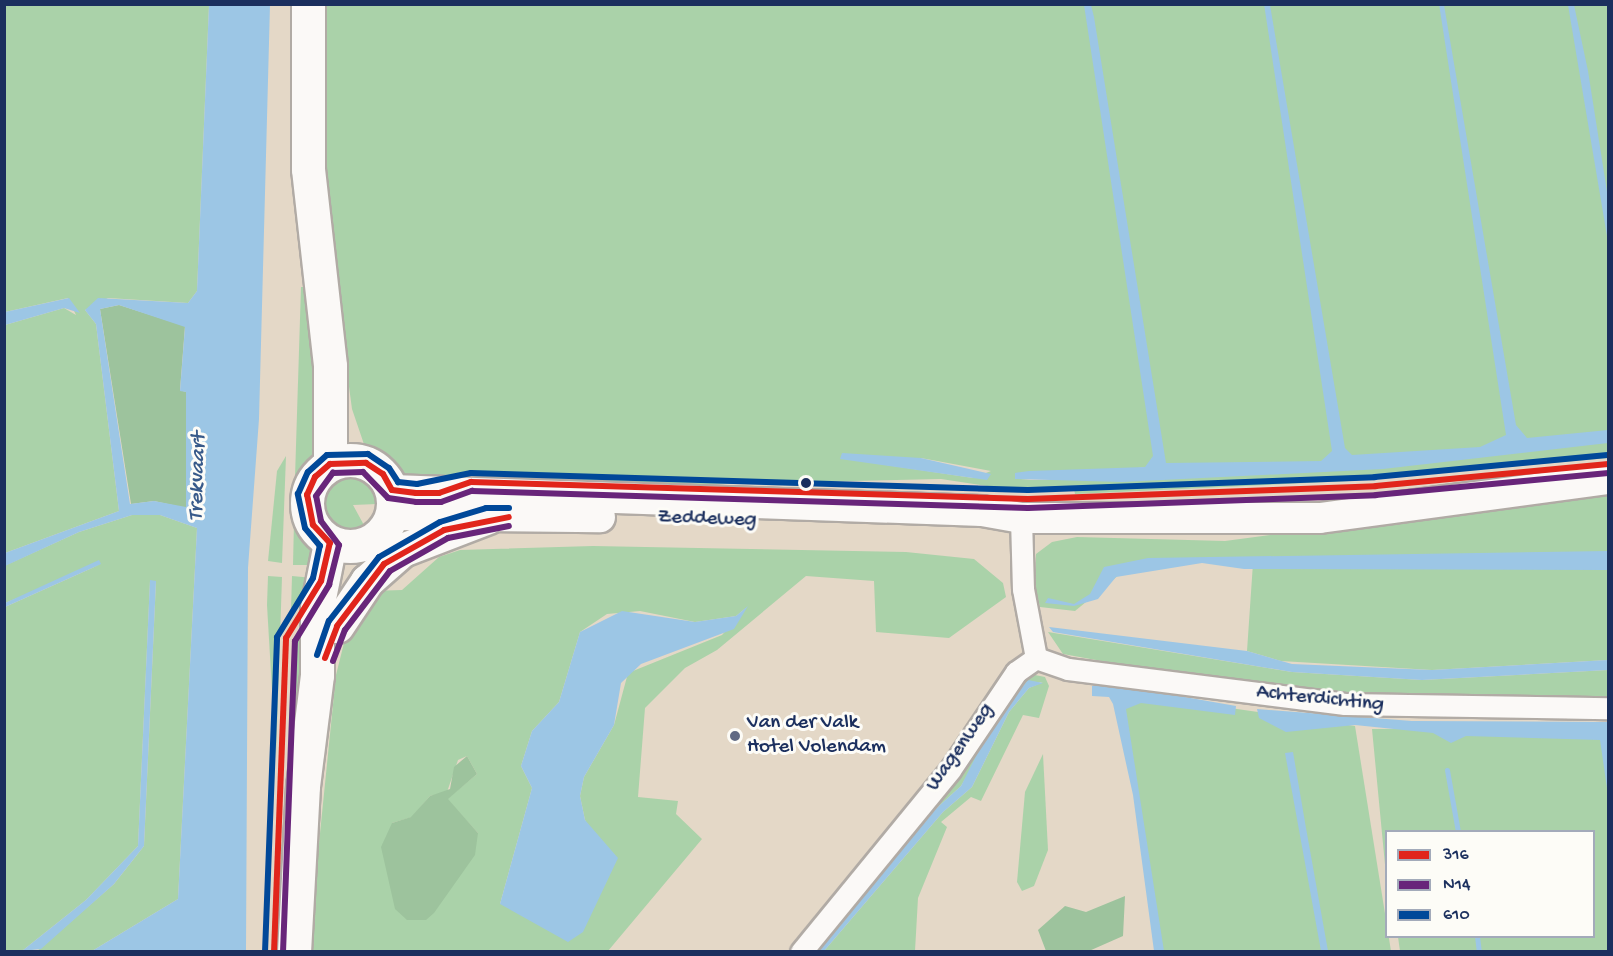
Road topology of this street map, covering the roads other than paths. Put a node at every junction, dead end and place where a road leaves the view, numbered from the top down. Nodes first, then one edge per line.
1 (308, 4) edge
2 (344, 463) junction
3 (1608, 479) edge
4 (392, 502) junction
5 (488, 517) junction
6 (1021, 518) junction
7 (343, 545) junction
8 (336, 626) junction
9 (1036, 658) junction
10 (317, 675) junction
11 (1608, 708) edge
12 (294, 951) edge
13 (801, 951) edge

1 - 2 main road
2 - 4 main road
2 - 7 main road
3 - 6 main road, Zeddeweg
4 - 5 main road, Zeddeweg
4 - 6 main road, Zeddeweg
4 - 7 main road
5 - 6 main road, Zeddeweg
5 - 8 main road
6 - 9 street
7 - 8 main road
7 - 10 main road
8 - 10 main road
9 - 11 street, Achterdichting
9 - 13 street, Wagenweg
10 - 12 main road

